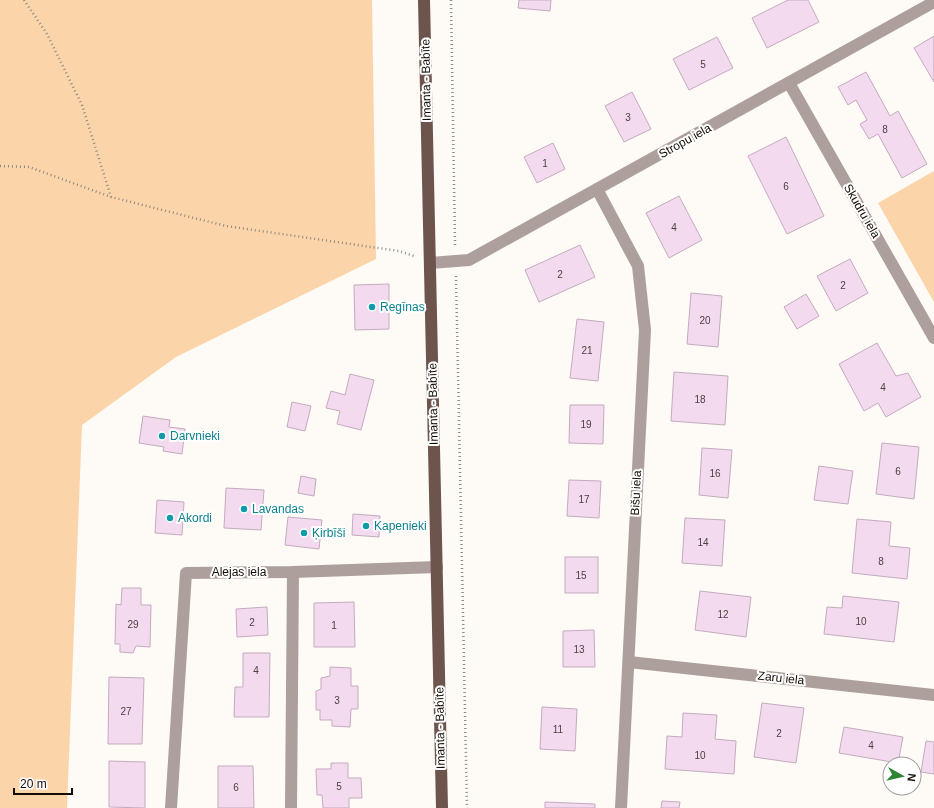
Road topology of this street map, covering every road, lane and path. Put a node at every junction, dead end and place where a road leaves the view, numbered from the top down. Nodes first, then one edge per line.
1 (24, 0) edge
2 (424, 0) edge
3 (451, 0) edge
4 (934, 2) edge
5 (789, 83) junction
6 (0, 166) edge
7 (597, 189) junction
8 (111, 197) junction
9 (456, 262) junction
10 (430, 263) junction
11 (934, 338) edge
12 (436, 567) junction
13 (293, 572) junction
14 (628, 662) junction
15 (934, 695) edge
16 (171, 808) edge
17 (291, 808) edge
18 (442, 808) edge
19 (467, 808) edge
20 (621, 808) edge

1 - 8 path
2 - 10 main road, Imanta - Babīte
3 - 9 path
4 - 5 street, Stropu iela
5 - 7 street, Stropu iela
5 - 11 street, Skudru iela
6 - 8 path
7 - 9 street, Stropu iela
7 - 14 street, Bišu iela
8 - 10 path
9 - 10 street, Stropu iela
9 - 19 path
10 - 12 main road, Imanta - Babīte
12 - 13 street
12 - 18 main road, Imanta - Babīte
13 - 16 street, Alejas iela
13 - 17 street
14 - 15 street, Zaru iela
14 - 20 street, Bišu iela

